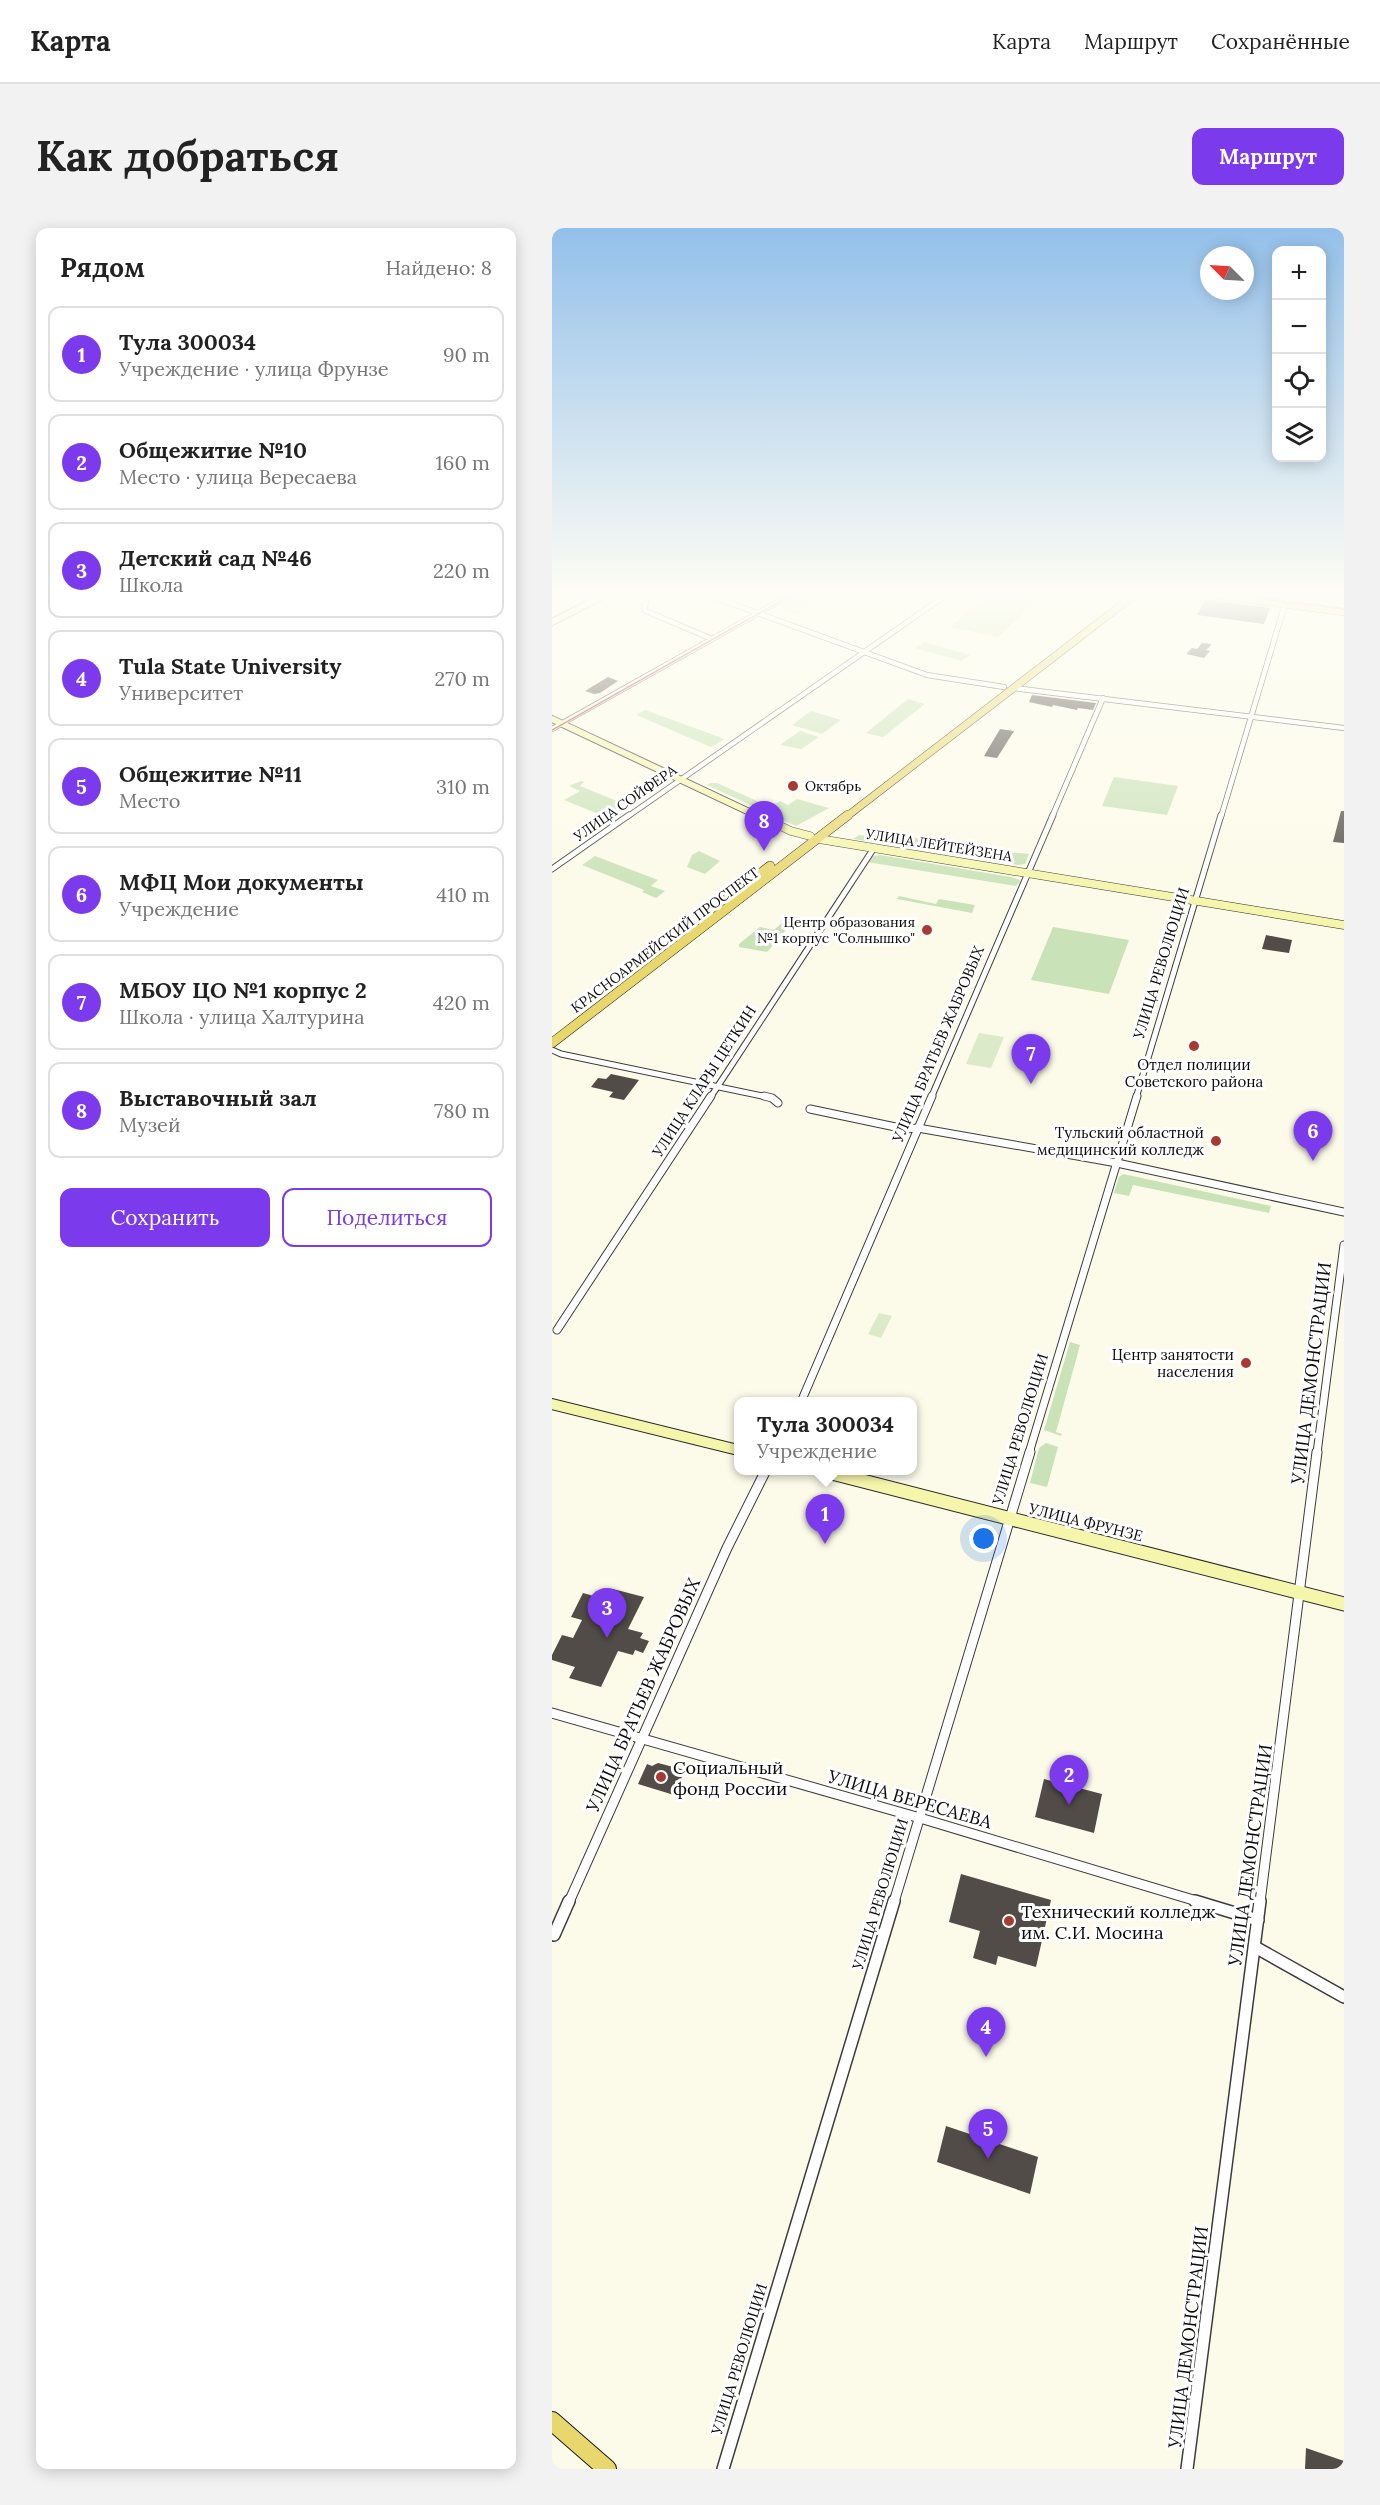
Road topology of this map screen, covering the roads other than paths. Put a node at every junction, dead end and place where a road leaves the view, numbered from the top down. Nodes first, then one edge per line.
1 (608, 698) edge
2 (797, 698) edge
3 (991, 698) edge
4 (1000, 698) edge
5 (1099, 698) edge
6 (1103, 698) junction
7 (1258, 698) edge
8 (1252, 717) junction
9 (552, 719) edge
10 (561, 724) junction
11 (1344, 728) edge
12 (552, 729) edge
13 (680, 779) junction
14 (815, 838) junction
15 (874, 848) junction
16 (552, 869) edge
17 (1028, 873) junction
18 (1197, 900) junction
19 (1344, 925) edge
20 (552, 1033) edge
21 (552, 1043) edge
22 (552, 1050) edge
23 (717, 1087) junction
24 (778, 1102) dead end
25 (810, 1109) dead end
26 (918, 1128) junction
27 (1117, 1163) junction
28 (1344, 1212) edge
29 (1344, 1245) edge
30 (557, 1330) dead end
31 (803, 1397) edge
32 (552, 1404) edge
33 (734, 1449) edge
34 (763, 1475) edge
35 (839, 1475) edge
36 (1010, 1520) junction
37 (1301, 1593) junction
38 (1344, 1604) edge
39 (552, 1713) edge
40 (641, 1739) junction
41 (920, 1818) junction
42 (1258, 1920) junction
43 (554, 1935) dead end
44 (1255, 1947) junction
45 (1344, 1997) edge
46 (552, 2421) edge
47 (607, 2469) edge
48 (723, 2469) edge
49 (1187, 2469) edge

1 - 10 street
2 - 13 street, УЛИЦА СОЙФЕРА
3 - 14 main road, КРАСНОАРМЕЙСКИЙ ПРОСПЕКТ
4 - 14 main road, КРАСНОАРМЕЙСКИЙ ПРОСПЕКТ
5 - 6 street
6 - 8 street
6 - 17 street, УЛИЦА БРАТЬЕВ ЖАБРОВЫХ
7 - 8 street, УЛИЦА РЕВОЛЮЦИИ
8 - 11 street
8 - 18 street, УЛИЦА РЕВОЛЮЦИИ
9 - 10 street, УЛИЦА ЛЕЙТЕЙЗЕНА
10 - 12 street
10 - 13 street, УЛИЦА ЛЕЙТЕЙЗЕНА
13 - 14 street, УЛИЦА ЛЕЙТЕЙЗЕНА
13 - 16 street, УЛИЦА СОЙФЕРА
14 - 15 street, УЛИЦА ЛЕЙТЕЙЗЕНА
14 - 20 main road, КРАСНОАРМЕЙСКИЙ ПРОСПЕКТ
14 - 21 main road, КРАСНОАРМЕЙСКИЙ ПРОСПЕКТ
15 - 17 street, УЛИЦА ЛЕЙТЕЙЗЕНА
15 - 23 street, УЛИЦА КЛАРЫ ЦЕТКИН
17 - 18 street, УЛИЦА ЛЕЙТЕЙЗЕНА
17 - 26 street, УЛИЦА БРАТЬЕВ ЖАБРОВЫХ
18 - 19 street, УЛИЦА ЛЕЙТЕЙЗЕНА
18 - 27 street, УЛИЦА РЕВОЛЮЦИИ
22 - 23 street
23 - 24 street
23 - 30 street, УЛИЦА КЛАРЫ ЦЕТКИН
25 - 26 street
26 - 27 street
26 - 31 street, УЛИЦА БРАТЬЕВ ЖАБРОВЫХ
27 - 28 street
27 - 36 street, УЛИЦА РЕВОЛЮЦИИ
29 - 37 street, УЛИЦА ДЕМОНСТРАЦИИ
32 - 33 street
34 - 40 street, УЛИЦА БРАТЬЕВ ЖАБРОВЫХ
35 - 36 street, УЛИЦА ФРУНЗЕ
36 - 37 street, УЛИЦА ФРУНЗЕ
36 - 41 street, УЛИЦА РЕВОЛЮЦИИ
37 - 38 street, УЛИЦА ФРУНЗЕ
37 - 42 street, УЛИЦА ДЕМОНСТРАЦИИ
39 - 40 street, УЛИЦА ВЕРЕСАЕВА
40 - 41 street, УЛИЦА ВЕРЕСАЕВА
40 - 43 street, УЛИЦА БРАТЬЕВ ЖАБРОВЫХ
41 - 42 street, УЛИЦА ВЕРЕСАЕВА
41 - 48 street, УЛИЦА РЕВОЛЮЦИИ
42 - 44 street, УЛИЦА ДЕМОНСТРАЦИИ
44 - 45 street
44 - 49 street, УЛИЦА ДЕМОНСТРАЦИИ
46 - 47 main road

